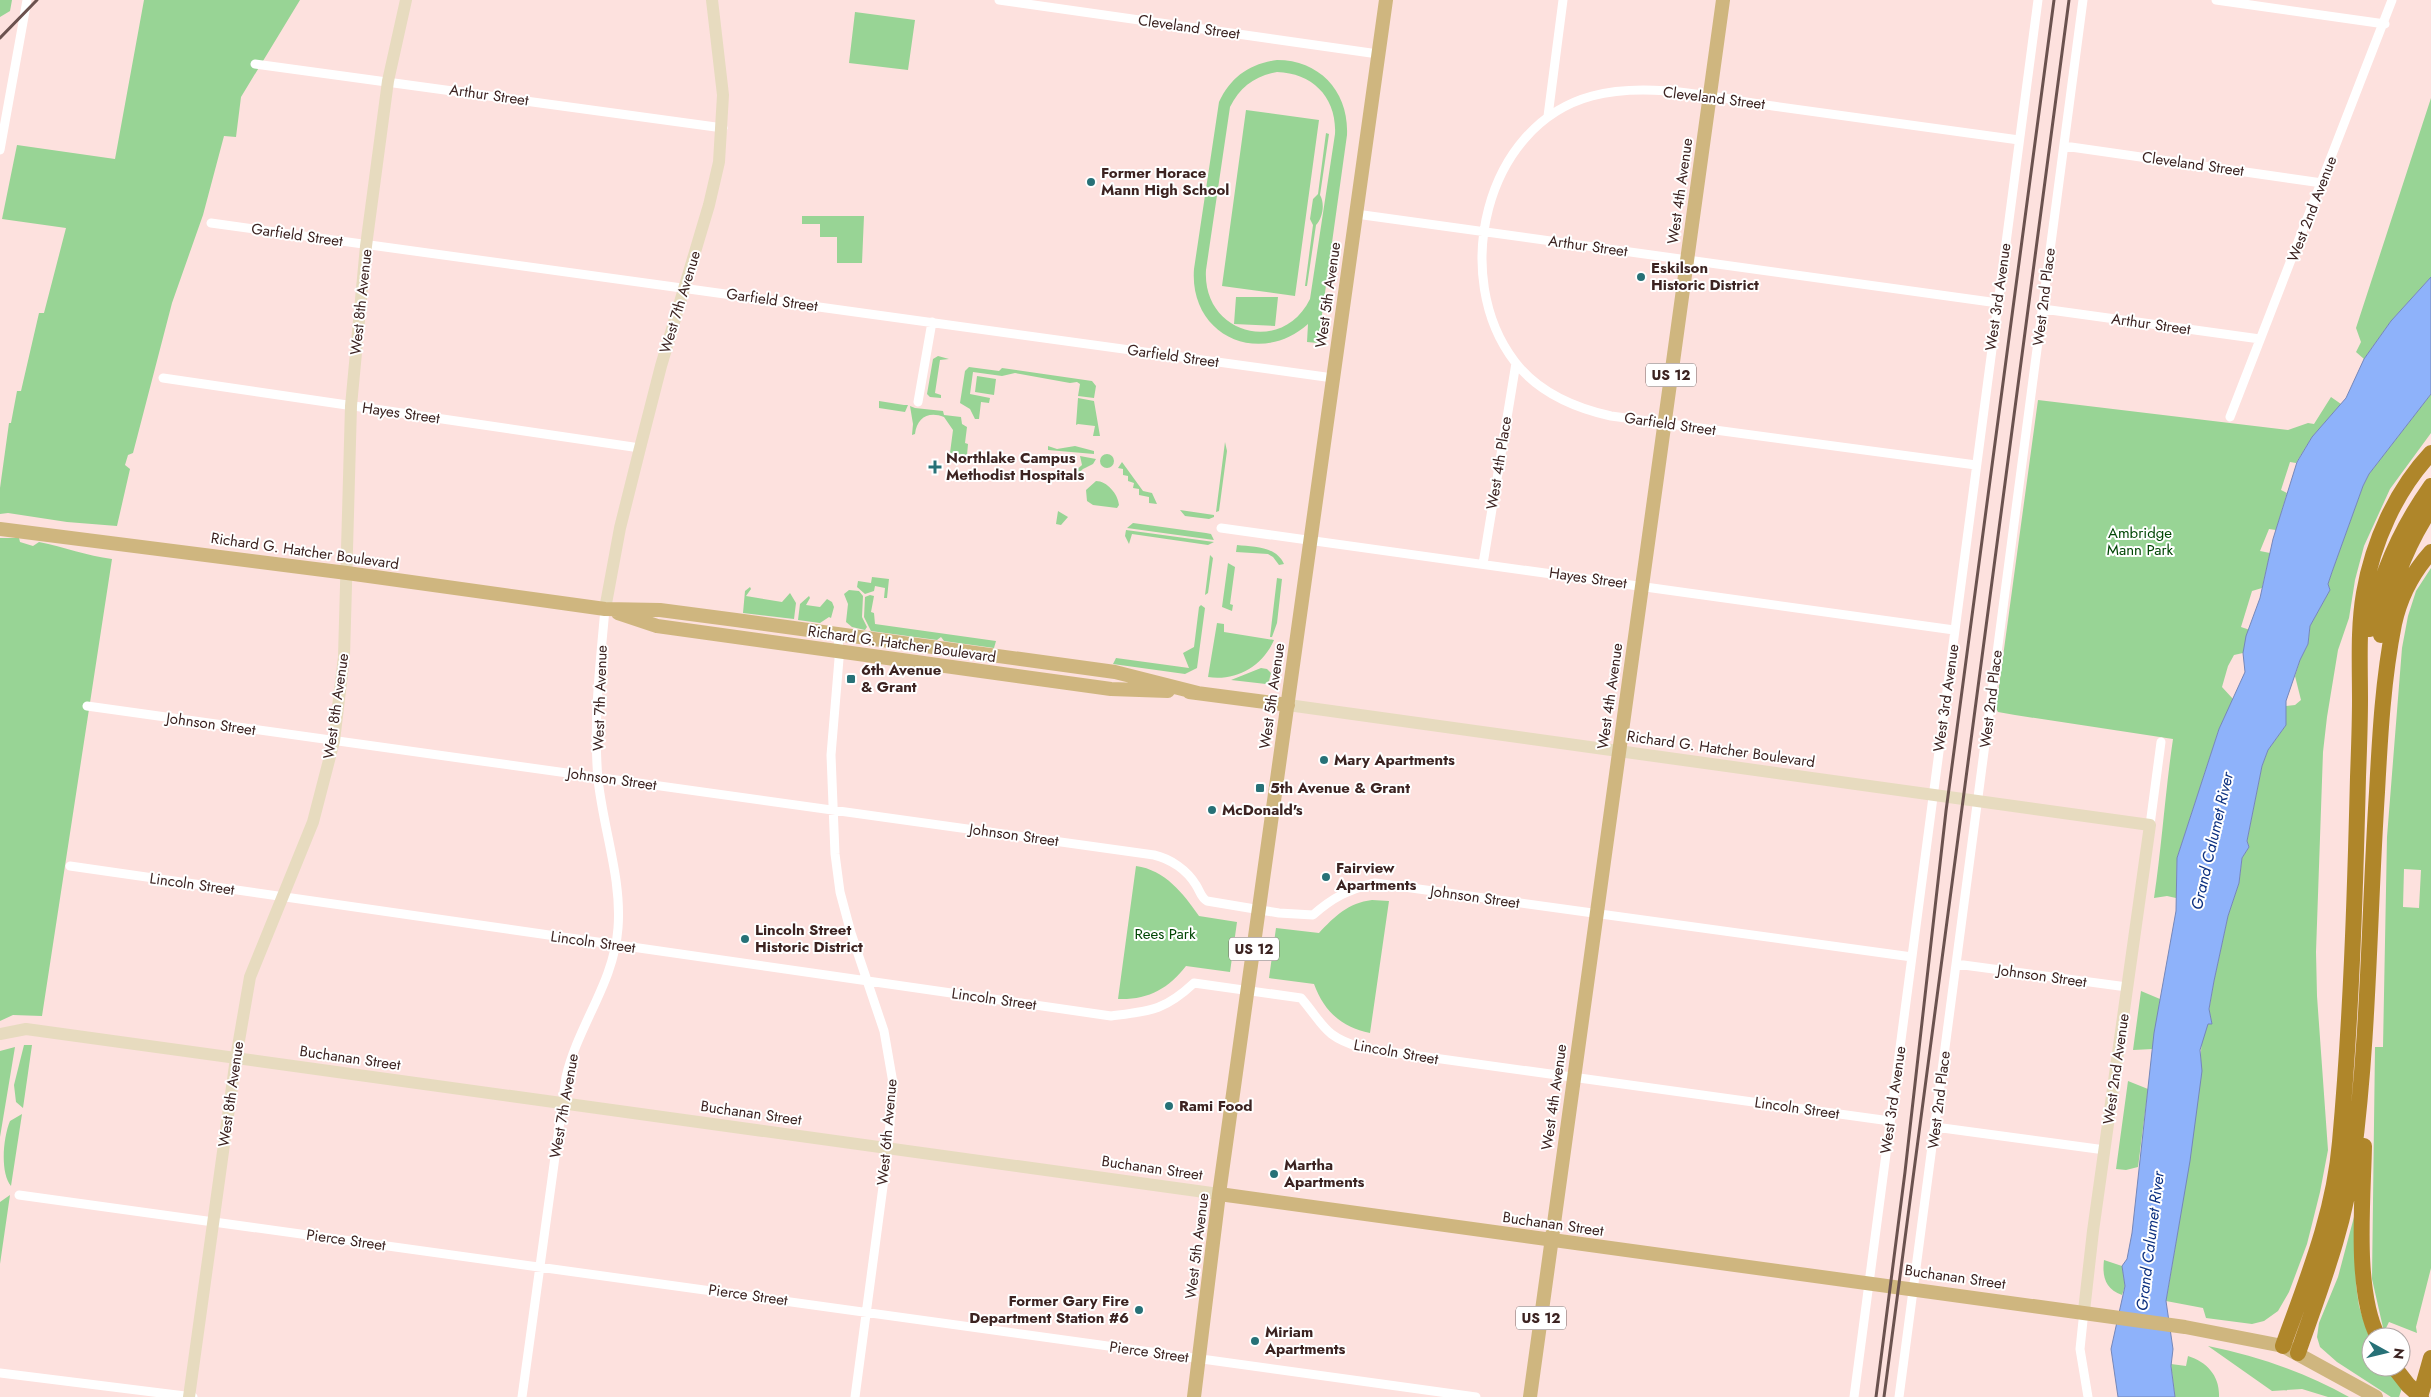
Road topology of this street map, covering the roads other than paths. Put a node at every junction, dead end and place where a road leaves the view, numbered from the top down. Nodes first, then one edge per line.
1 (27, 0) edge
2 (406, 0) edge
3 (712, 0) edge
4 (999, 0) edge
5 (1386, 0) edge
6 (1563, 0) edge
7 (1723, 0) edge
8 (2038, 0) edge
9 (2083, 0) edge
10 (2216, 0) edge
11 (2392, 0) edge
12 (2385, 24) junction
13 (1378, 54) junction
14 (255, 64) dead end
15 (388, 81) junction
16 (1709, 97) junction
17 (1548, 116) junction
18 (723, 128) junction
19 (2019, 140) junction
20 (2064, 146) junction
21 (0, 150) edge
22 (2322, 182) junction
23 (1356, 214) junction
24 (211, 223) dead end
25 (1485, 232) junction
26 (366, 246) junction
27 (1687, 260) junction
28 (684, 288) junction
29 (1998, 303) junction
30 (2043, 309) junction
31 (932, 322) junction
32 (2260, 340) junction
33 (1516, 363) junction
34 (163, 378) dead end
35 (1333, 378) junction
36 (918, 402) dead end
37 (351, 406) junction
38 (2230, 417) dead end
39 (1664, 424) junction
40 (640, 448) junction
41 (2431, 452) edge
42 (1976, 465) junction
43 (2431, 486) edge
44 (2431, 508) edge
45 (1221, 528) dead end
46 (0, 529) edge
47 (1311, 540) junction
48 (2431, 552) edge
49 (1483, 564) junction
50 (347, 573) junction
51 (1642, 586) junction
52 (605, 609) junction
53 (1954, 630) junction
54 (838, 634) junction
55 (838, 651) junction
56 (1022, 660) junction
57 (1020, 676) junction
58 (1198, 693) junction
59 (1288, 704) junction
60 (87, 706) dead end
61 (2360, 711) junction
62 (2382, 712) junction
63 (334, 741) junction
64 (2161, 742) dead end
65 (1618, 751) junction
66 (598, 777) junction
67 (1933, 795) junction
68 (1978, 801) junction
69 (832, 810) junction
70 (2150, 825) junction
71 (70, 866) dead end
72 (282, 897) junction
73 (1259, 910) junction
74 (1596, 914) junction
75 (616, 945) junction
76 (1912, 957) junction
77 (1956, 964) junction
78 (868, 981) junction
79 (2127, 987) junction
80 (1248, 990) junction
81 (0, 1034) edge
82 (2364, 1044) junction
83 (236, 1058) junction
84 (1574, 1078) junction
85 (562, 1104) junction
86 (1890, 1121) junction
87 (1935, 1127) junction
88 (888, 1149) junction
89 (2104, 1150) junction
90 (1220, 1194) junction
91 (19, 1195) dead end
92 (213, 1222) junction
93 (1551, 1240) junction
94 (540, 1266) junction
95 (1868, 1282) junction
96 (1914, 1288) junction
97 (866, 1312) junction
98 (2090, 1312) junction
99 (2375, 1327) edge
100 (2283, 1346) junction
101 (2298, 1353) junction
102 (2431, 1358) edge
103 (1199, 1359) junction
104 (0, 1373) edge
105 (2402, 1377) edge
106 (189, 1397) edge
107 (193, 1397) edge
108 (522, 1397) edge
109 (854, 1397) edge
110 (1194, 1397) edge
111 (1476, 1397) edge
112 (1530, 1397) edge
113 (1854, 1397) edge
114 (1899, 1397) edge
115 (2088, 1397) edge
116 (2376, 1397) edge
117 (2420, 1397) edge

1 - 21 street
2 - 15 street, West 8th Avenue
3 - 18 street, West 7th Avenue
4 - 13 street, Cleveland Street
5 - 13 main road, West 5th Avenue / US 12
6 - 17 street
7 - 16 main road, West 4th Avenue / US 12
8 - 19 street, West 3rd Avenue
9 - 20 street, West 2nd Place
10 - 12 street
11 - 12 street, West 2nd Avenue
12 - 22 street, West 2nd Avenue
13 - 23 main road, West 5th Avenue / US 12
14 - 15 street, Arthur Street
15 - 18 street, Arthur Street
15 - 26 street, West 8th Avenue
16 - 17 street, Cleveland Street
16 - 19 street, Cleveland Street
16 - 27 main road, West 4th Avenue / US 12
17 - 25 street, Cleveland Street
18 - 28 street, West 7th Avenue
19 - 29 street, West 3rd Avenue
20 - 22 street, Cleveland Street
20 - 30 street, West 2nd Place
22 - 32 street, West 2nd Avenue
23 - 25 street, Arthur Street
23 - 35 main road, West 5th Avenue / US 12
24 - 26 street, Garfield Street
25 - 27 street, Arthur Street
25 - 33 street, Garfield Street
26 - 28 street, Garfield Street
26 - 37 street, West 8th Avenue
27 - 29 street, Arthur Street
27 - 39 main road, West 4th Avenue / US 12
28 - 31 street, Garfield Street
28 - 40 street, West 7th Avenue
29 - 42 street, West 3rd Avenue
30 - 32 street, Arthur Street
30 - 68 street, West 2nd Place
31 - 35 street, Garfield Street
31 - 36 street
32 - 38 street, West 2nd Avenue
33 - 39 street, Garfield Street
33 - 49 street, West 4th Place
34 - 37 street, Hayes Street
35 - 47 main road, West 5th Avenue / US 12
37 - 40 street, Hayes Street
37 - 50 street, West 8th Avenue
39 - 42 street, Garfield Street
39 - 51 main road, West 4th Avenue / US 12
40 - 52 street, West 7th Avenue
41 - 61 highway
42 - 53 street, West 3rd Avenue
43 - 61 highway
44 - 62 highway
45 - 47 street, Hayes Street
46 - 50 main road, Richard G. Hatcher Boulevard
47 - 49 street, Hayes Street
47 - 59 main road, West 5th Avenue / US 12
48 - 62 highway
49 - 51 street, Hayes Street
50 - 52 main road, Richard G. Hatcher Boulevard
50 - 63 street, West 8th Avenue
51 - 53 street, Hayes Street
51 - 65 main road, West 4th Avenue / US 12
52 - 54 main road, Richard G. Hatcher Boulevard
52 - 55 main road, Richard G. Hatcher Boulevard
52 - 66 street, West 7th Avenue
53 - 67 street, West 3rd Avenue
54 - 55 street, West 6th Avenue
54 - 56 main road, Richard G. Hatcher Boulevard
55 - 57 main road, Richard G. Hatcher Boulevard
55 - 69 street, West 6th Avenue
56 - 57 main road
56 - 58 main road, Richard G. Hatcher Boulevard
57 - 58 main road, Richard G. Hatcher Boulevard
58 - 59 main road, Richard G. Hatcher Boulevard
59 - 65 street, Richard G. Hatcher Boulevard
59 - 73 main road, West 5th Avenue / US 12
60 - 63 street, Johnson Street
61 - 100 highway
62 - 82 highway
63 - 66 street, Johnson Street
63 - 72 street, West 8th Avenue
64 - 70 street, West 2nd Avenue
65 - 67 street, Richard G. Hatcher Boulevard
65 - 74 main road, West 4th Avenue / US 12
66 - 69 street, Johnson Street
66 - 75 street, West 7th Avenue
67 - 68 street, Richard G. Hatcher Boulevard
67 - 76 street, West 3rd Avenue
68 - 70 street, Richard G. Hatcher Boulevard
68 - 77 street, West 2nd Place
69 - 73 street, Johnson Street
69 - 78 street, West 6th Avenue
70 - 79 street, West 2nd Avenue
71 - 72 street, Lincoln Street
72 - 75 street, Lincoln Street
72 - 83 street, West 8th Avenue
73 - 74 street, Johnson Street
73 - 80 main road, West 5th Avenue / US 12
74 - 76 street, Johnson Street
74 - 84 main road, West 4th Avenue / US 12
75 - 78 street, Lincoln Street
75 - 85 street, West 7th Avenue
76 - 86 street, West 3rd Avenue
77 - 79 street, Johnson Street
77 - 87 street, West 2nd Place
78 - 80 street, Lincoln Street
78 - 88 street, West 6th Avenue
79 - 89 street, West 2nd Avenue
80 - 84 street, Lincoln Street
80 - 90 main road, West 5th Avenue / US 12
81 - 83 street, Buchanan Street
82 - 99 highway
82 - 101 highway
83 - 85 street, Buchanan Street
83 - 92 street, West 8th Avenue
84 - 86 street, Lincoln Street
84 - 93 main road, West 4th Avenue / US 12
85 - 88 street, Buchanan Street
85 - 94 street, West 7th Avenue
86 - 95 street, West 3rd Avenue
87 - 89 street
87 - 96 street, West 2nd Place
88 - 90 street, Buchanan Street
88 - 97 street, West 6th Avenue
89 - 98 street, West 2nd Avenue
90 - 93 main road, Buchanan Street
90 - 103 main road, West 5th Avenue / US 12
91 - 92 street, Pierce Street
92 - 94 street, Pierce Street
92 - 106 street, West 8th Avenue
93 - 95 main road, Buchanan Street
93 - 112 main road, West 4th Avenue / US 12
94 - 97 street, Pierce Street
94 - 108 street, West 7th Avenue
95 - 96 main road, Buchanan Street
95 - 113 street, West 3rd Avenue
96 - 98 main road, Buchanan Street
96 - 114 street, West 2nd Place
97 - 103 street, Pierce Street
97 - 109 street, West 6th Avenue
98 - 100 main road, Buchanan Street
98 - 115 street, West 2nd Avenue
100 - 101 main road, Buchanan Street
101 - 116 main road, Buchanan Street
102 - 117 highway
103 - 110 main road, West 5th Avenue / US 12
103 - 111 street, Pierce Street
104 - 106 street
105 - 117 highway
106 - 107 street

